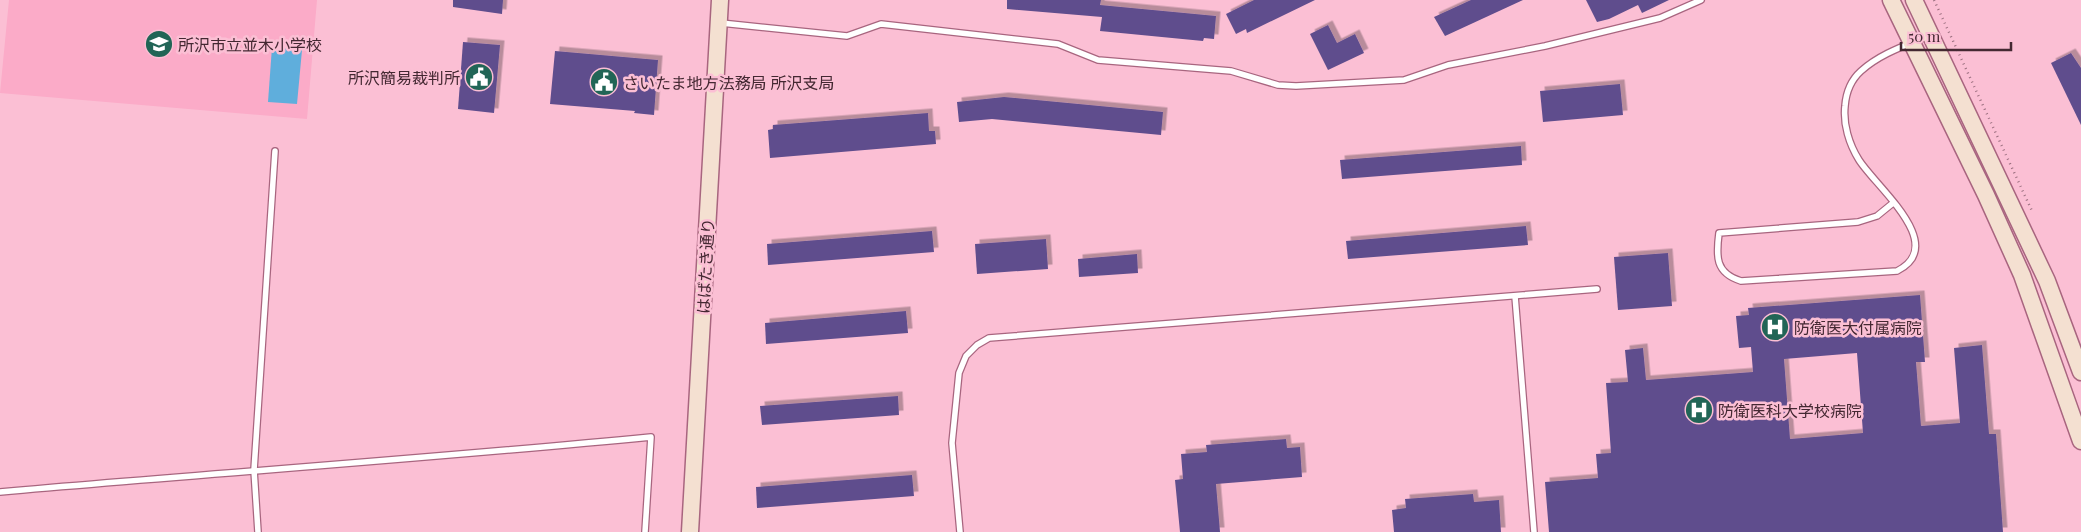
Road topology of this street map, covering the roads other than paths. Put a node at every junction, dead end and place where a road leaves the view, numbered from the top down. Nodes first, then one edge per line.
1 (720, 0) edge
2 (1700, 0) edge
3 (1891, 0) edge
4 (1914, 0) edge
5 (719, 23) junction
6 (1931, 35) junction
7 (1912, 43) junction
8 (275, 151) dead end
9 (1893, 203) junction
10 (1597, 289) dead end
11 (1516, 296) junction
12 (2081, 372) edge
13 (2081, 441) edge
14 (254, 470) junction
15 (0, 492) edge
16 (258, 532) edge
17 (645, 532) edge
18 (690, 532) edge
19 (960, 532) edge
20 (1534, 532) edge

1 - 5 street, はばたき通り
2 - 5 lane
3 - 7 street
4 - 6 street
5 - 18 street, はばたき通り
6 - 7 lane
6 - 12 street
7 - 9 lane
7 - 13 street
8 - 14 lane
9 - 9 lane
10 - 11 lane
11 - 19 lane
11 - 20 lane
14 - 15 lane
14 - 16 lane
14 - 17 lane

